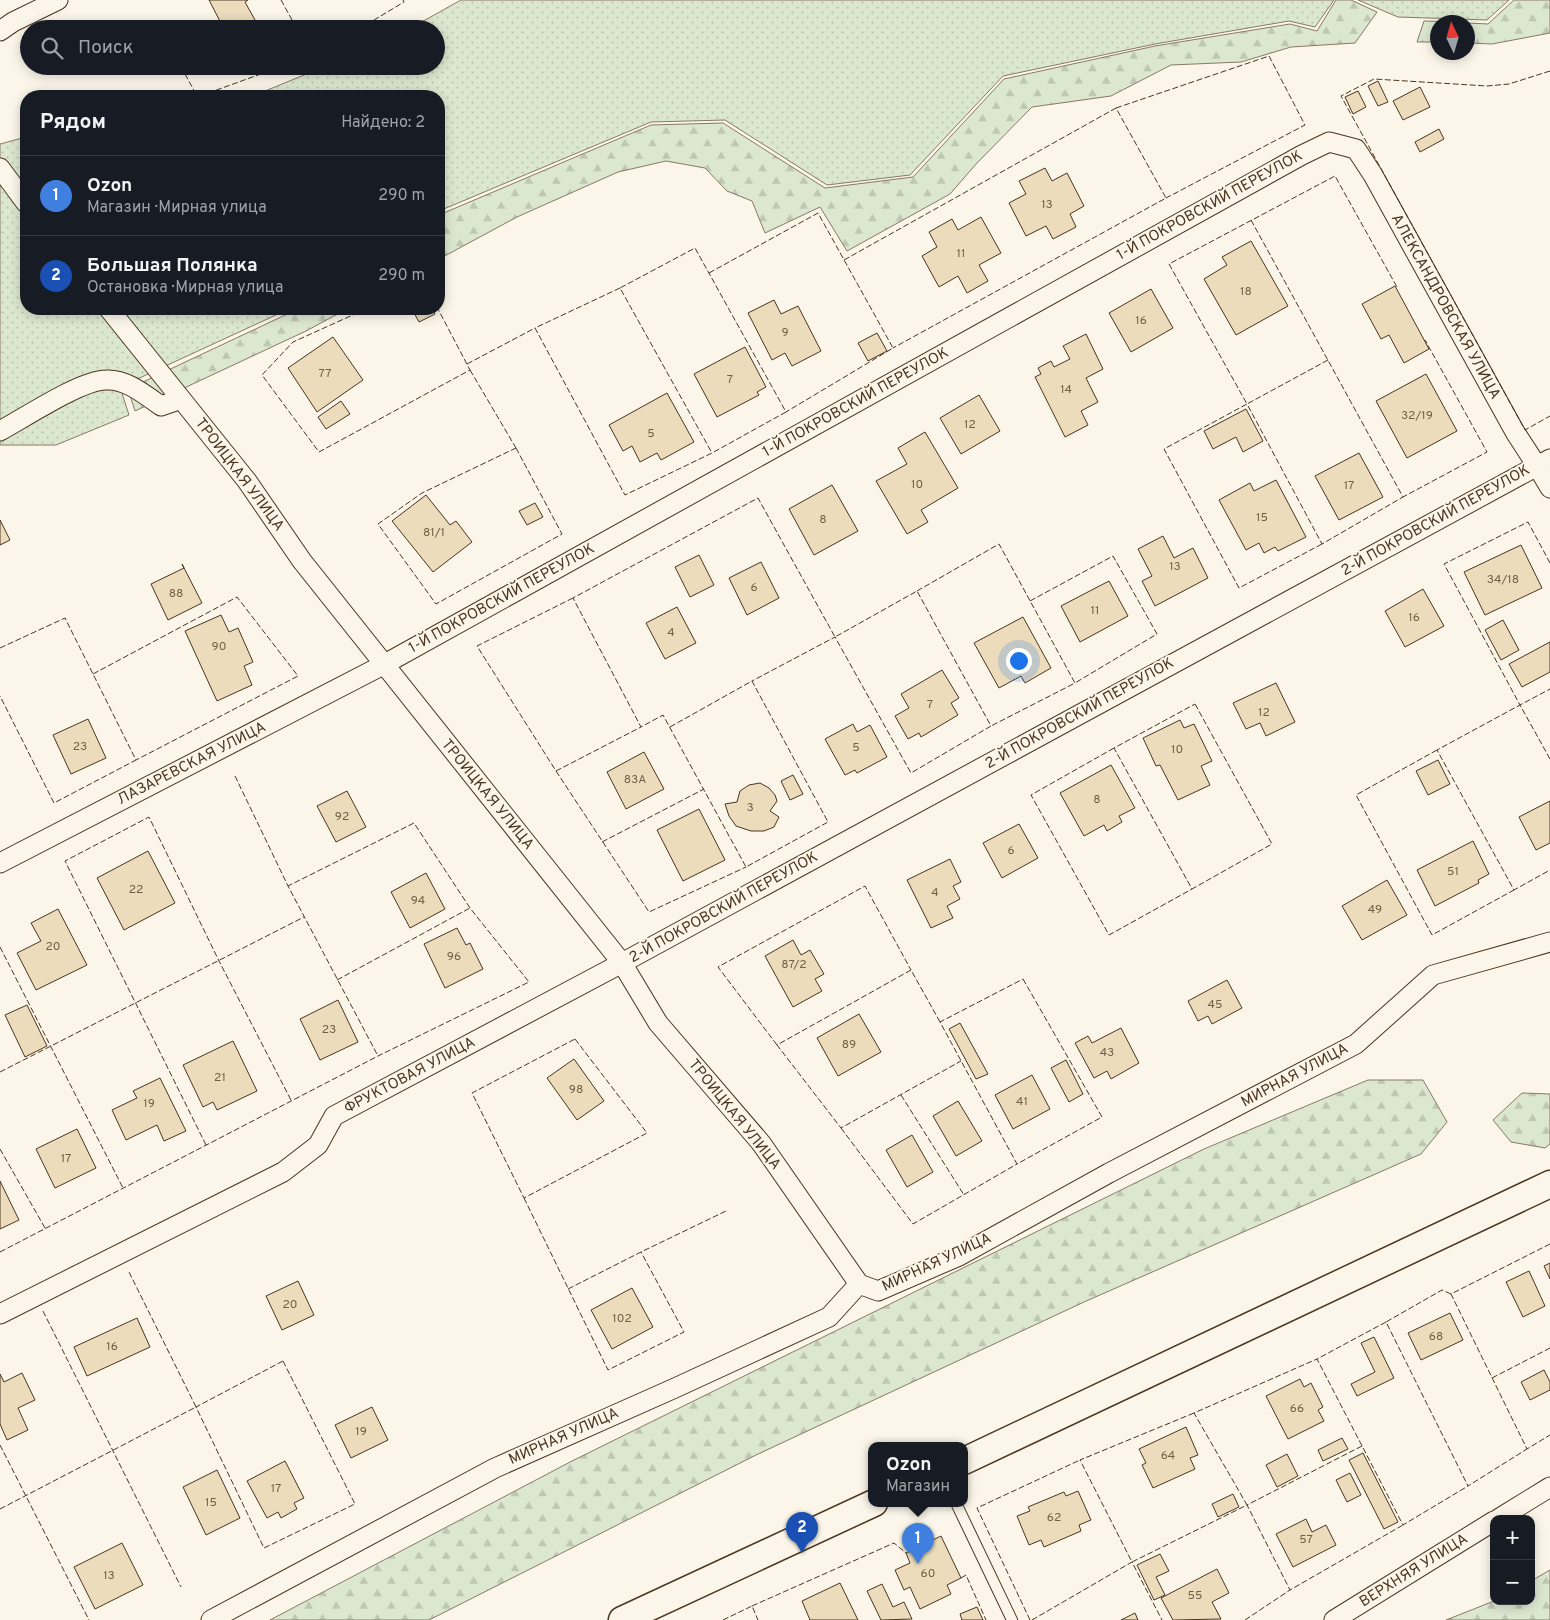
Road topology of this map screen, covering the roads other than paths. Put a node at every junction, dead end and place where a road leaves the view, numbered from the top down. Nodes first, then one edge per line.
1 (58, 0) edge
2 (0, 31) edge
3 (1329, 142) joint
4 (0, 168) edge
5 (20, 194) edge
6 (114, 315) edge
7 (181, 400) junction
8 (0, 431) edge
9 (1544, 462) edge
10 (1550, 488) edge
11 (383, 665) junction
12 (0, 863) edge
13 (1550, 942) edge
14 (622, 963) junction
15 (1550, 1184) edge
16 (859, 1284) junction
17 (0, 1314) edge
18 (968, 1459) edge
19 (1550, 1487) edge
20 (868, 1506) edge
21 (958, 1507) edge
22 (1504, 1515) edge
23 (1490, 1524) edge
24 (211, 1620) edge
25 (622, 1620) edge
26 (1012, 1620) edge
27 (1334, 1620) edge

1 - 2 street
3 - 9 street, АЛЕКСАНДРОВСКАЯ УЛИЦА
3 - 11 street, 1-Й ПОКРОВСКИЙ ПЕРЕУЛОК
4 - 5 street
6 - 7 street, ТРОИЦКАЯ УЛИЦА
7 - 8 street
7 - 11 street, ТРОИЦКАЯ УЛИЦА
9 - 10 street, АЛЕКСАНДРОВСКАЯ УЛИЦА
9 - 14 street, 2-Й ПОКРОВСКИЙ ПЕРЕУЛОК
11 - 12 street, ЛАЗАРЕВСКАЯ УЛИЦА
11 - 14 street, ТРОИЦКАЯ УЛИЦА
13 - 16 street, МИРНАЯ УЛИЦА
14 - 16 street, ТРОИЦКАЯ УЛИЦА
14 - 17 street, ФРУКТОВАЯ УЛИЦА
15 - 18 street
16 - 24 street, МИРНАЯ УЛИЦА
19 - 22 street
20 - 25 street
21 - 26 lane
23 - 27 street, ВЕРХНЯЯ УЛИЦА

